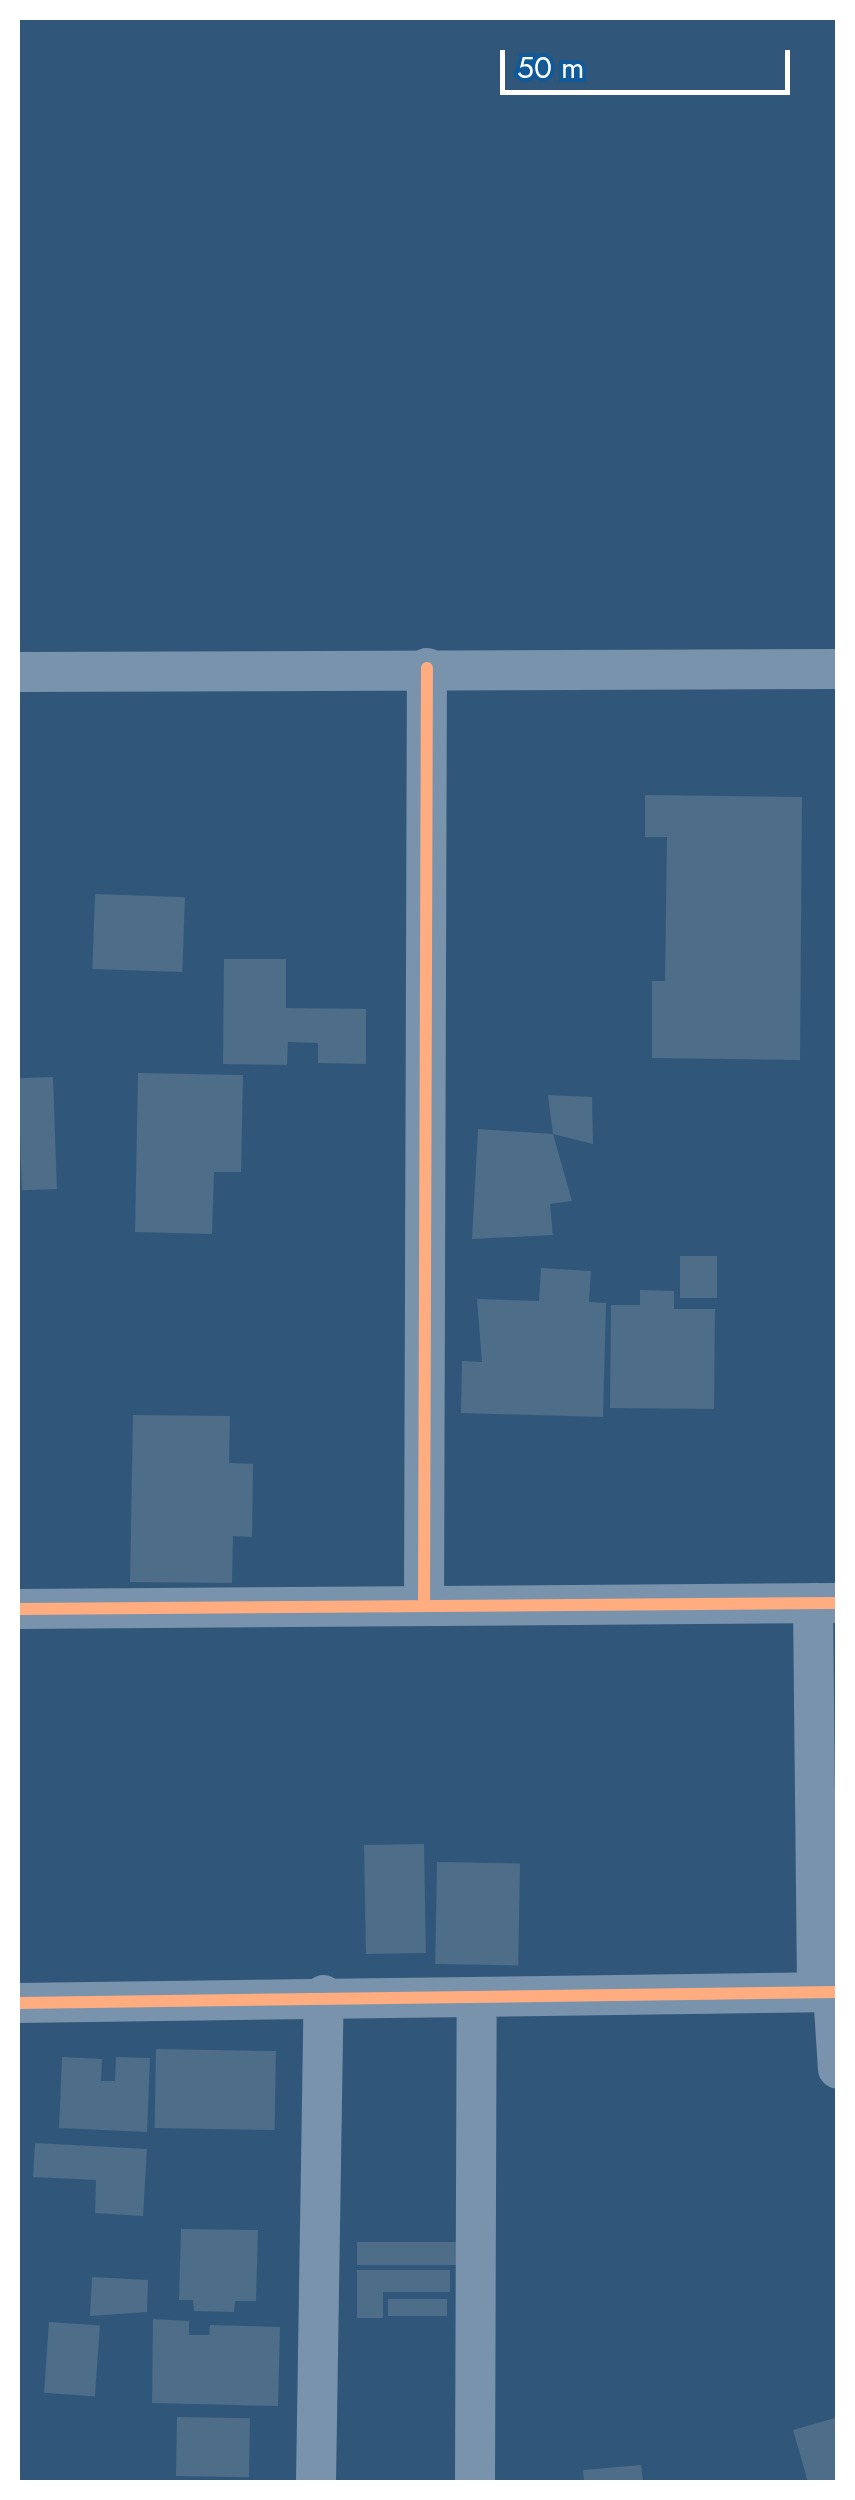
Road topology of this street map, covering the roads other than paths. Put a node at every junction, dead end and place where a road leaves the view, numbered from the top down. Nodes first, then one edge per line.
1 (426, 668) junction
2 (838, 670) edge
3 (18, 672) edge
4 (825, 1603) edge
5 (424, 1605) junction
6 (18, 1610) edge
7 (829, 1992) edge
8 (324, 1996) junction
9 (477, 2000) junction
10 (18, 2003) edge
11 (838, 2069) edge
12 (316, 2482) edge
13 (475, 2482) edge

1 - 2 street
1 - 3 street
1 - 5 street
4 - 5 street
4 - 7 street
5 - 6 street
7 - 9 street
7 - 11 street
8 - 9 street
8 - 10 street
8 - 12 street
9 - 13 street

